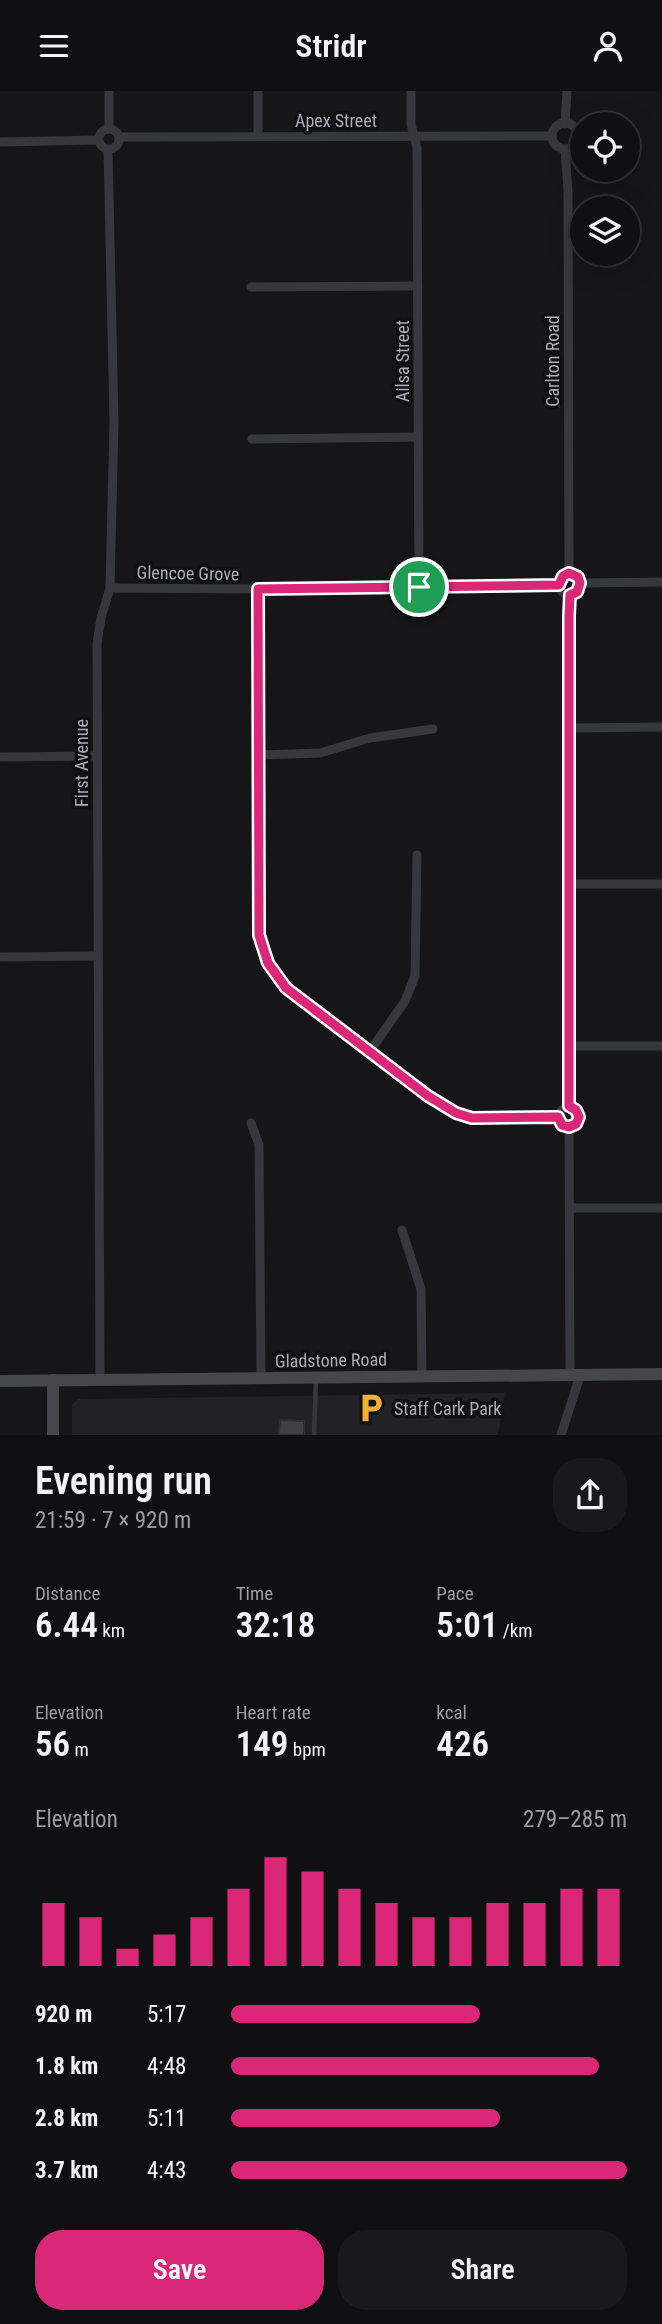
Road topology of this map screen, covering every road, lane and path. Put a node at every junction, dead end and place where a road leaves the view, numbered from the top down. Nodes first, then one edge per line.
1 (109, 91) edge
2 (258, 91) edge
3 (411, 91) edge
4 (567, 91) edge
5 (565, 124) junction
6 (109, 128) junction
7 (258, 136) junction
8 (414, 136) junction
9 (552, 136) junction
10 (119, 137) junction
11 (98, 140) junction
12 (0, 142) edge
13 (108, 149) junction
14 (565, 149) junction
15 (418, 286) junction
16 (251, 287) dead end
17 (418, 437) junction
18 (252, 439) dead end
19 (569, 573) junction
20 (662, 582) edge
21 (580, 583) junction
22 (559, 585) junction
23 (110, 587) junction
24 (419, 587) junction
25 (258, 589) junction
26 (570, 595) junction
27 (662, 727) edge
28 (570, 728) junction
29 (433, 729) dead end
30 (259, 755) junction
31 (97, 756) junction
32 (0, 757) edge
33 (416, 855) dead end
34 (569, 884) junction
35 (662, 884) edge
36 (98, 955) junction
37 (0, 957) edge
38 (570, 1046) junction
39 (662, 1046) edge
40 (370, 1051) junction
41 (569, 1106) junction
42 (558, 1117) junction
43 (250, 1123) dead end
44 (569, 1127) junction
45 (571, 1208) junction
46 (662, 1208) edge
47 (402, 1230) dead end
48 (662, 1374) edge
49 (575, 1375) junction
50 (422, 1377) junction
51 (316, 1378) junction
52 (100, 1379) junction
53 (261, 1379) junction
54 (53, 1380) junction
55 (0, 1381) edge
56 (53, 1435) edge
57 (314, 1435) edge
58 (561, 1435) edge

1 - 6 street
2 - 7 street
3 - 8 street, Ailsa Street
4 - 5 street
5 - 9 street
5 - 14 street
6 - 10 street
6 - 11 street
7 - 8 street, Apex Street
7 - 10 street, Apex Street
8 - 9 street, Apex Street
8 - 15 street, Ailsa Street
9 - 14 street
10 - 13 street
11 - 12 street
11 - 13 street
13 - 23 street, First Avenue
14 - 19 street, Carlton Road
15 - 16 street
15 - 17 street, Ailsa Street
17 - 18 street
17 - 24 street, Ailsa Street
19 - 21 street
19 - 22 street
20 - 21 street
21 - 26 street
22 - 24 street, Glencoe Grove
22 - 26 street
23 - 25 street, Glencoe Grove
23 - 31 street, First Avenue
24 - 25 street, Glencoe Grove
25 - 30 street
26 - 28 street
27 - 28 street
28 - 34 street
29 - 30 street
30 - 40 street
31 - 32 street
31 - 36 street, First Avenue
33 - 40 street
34 - 35 street
34 - 38 street
36 - 37 street
36 - 52 street, First Avenue
38 - 39 street
38 - 41 street
40 - 42 street
41 - 42 street
41 - 44 street
42 - 44 street
43 - 53 street
44 - 45 street
45 - 46 street
45 - 49 street
47 - 50 street
48 - 49 main road, Gladstone Road
49 - 50 main road, Gladstone Road
49 - 58 street
50 - 51 main road, Gladstone Road
51 - 53 main road, Gladstone Road
51 - 57 lane
52 - 53 main road, Gladstone Road
52 - 54 main road, Gladstone Road
54 - 55 main road, Gladstone Road
54 - 56 main road

